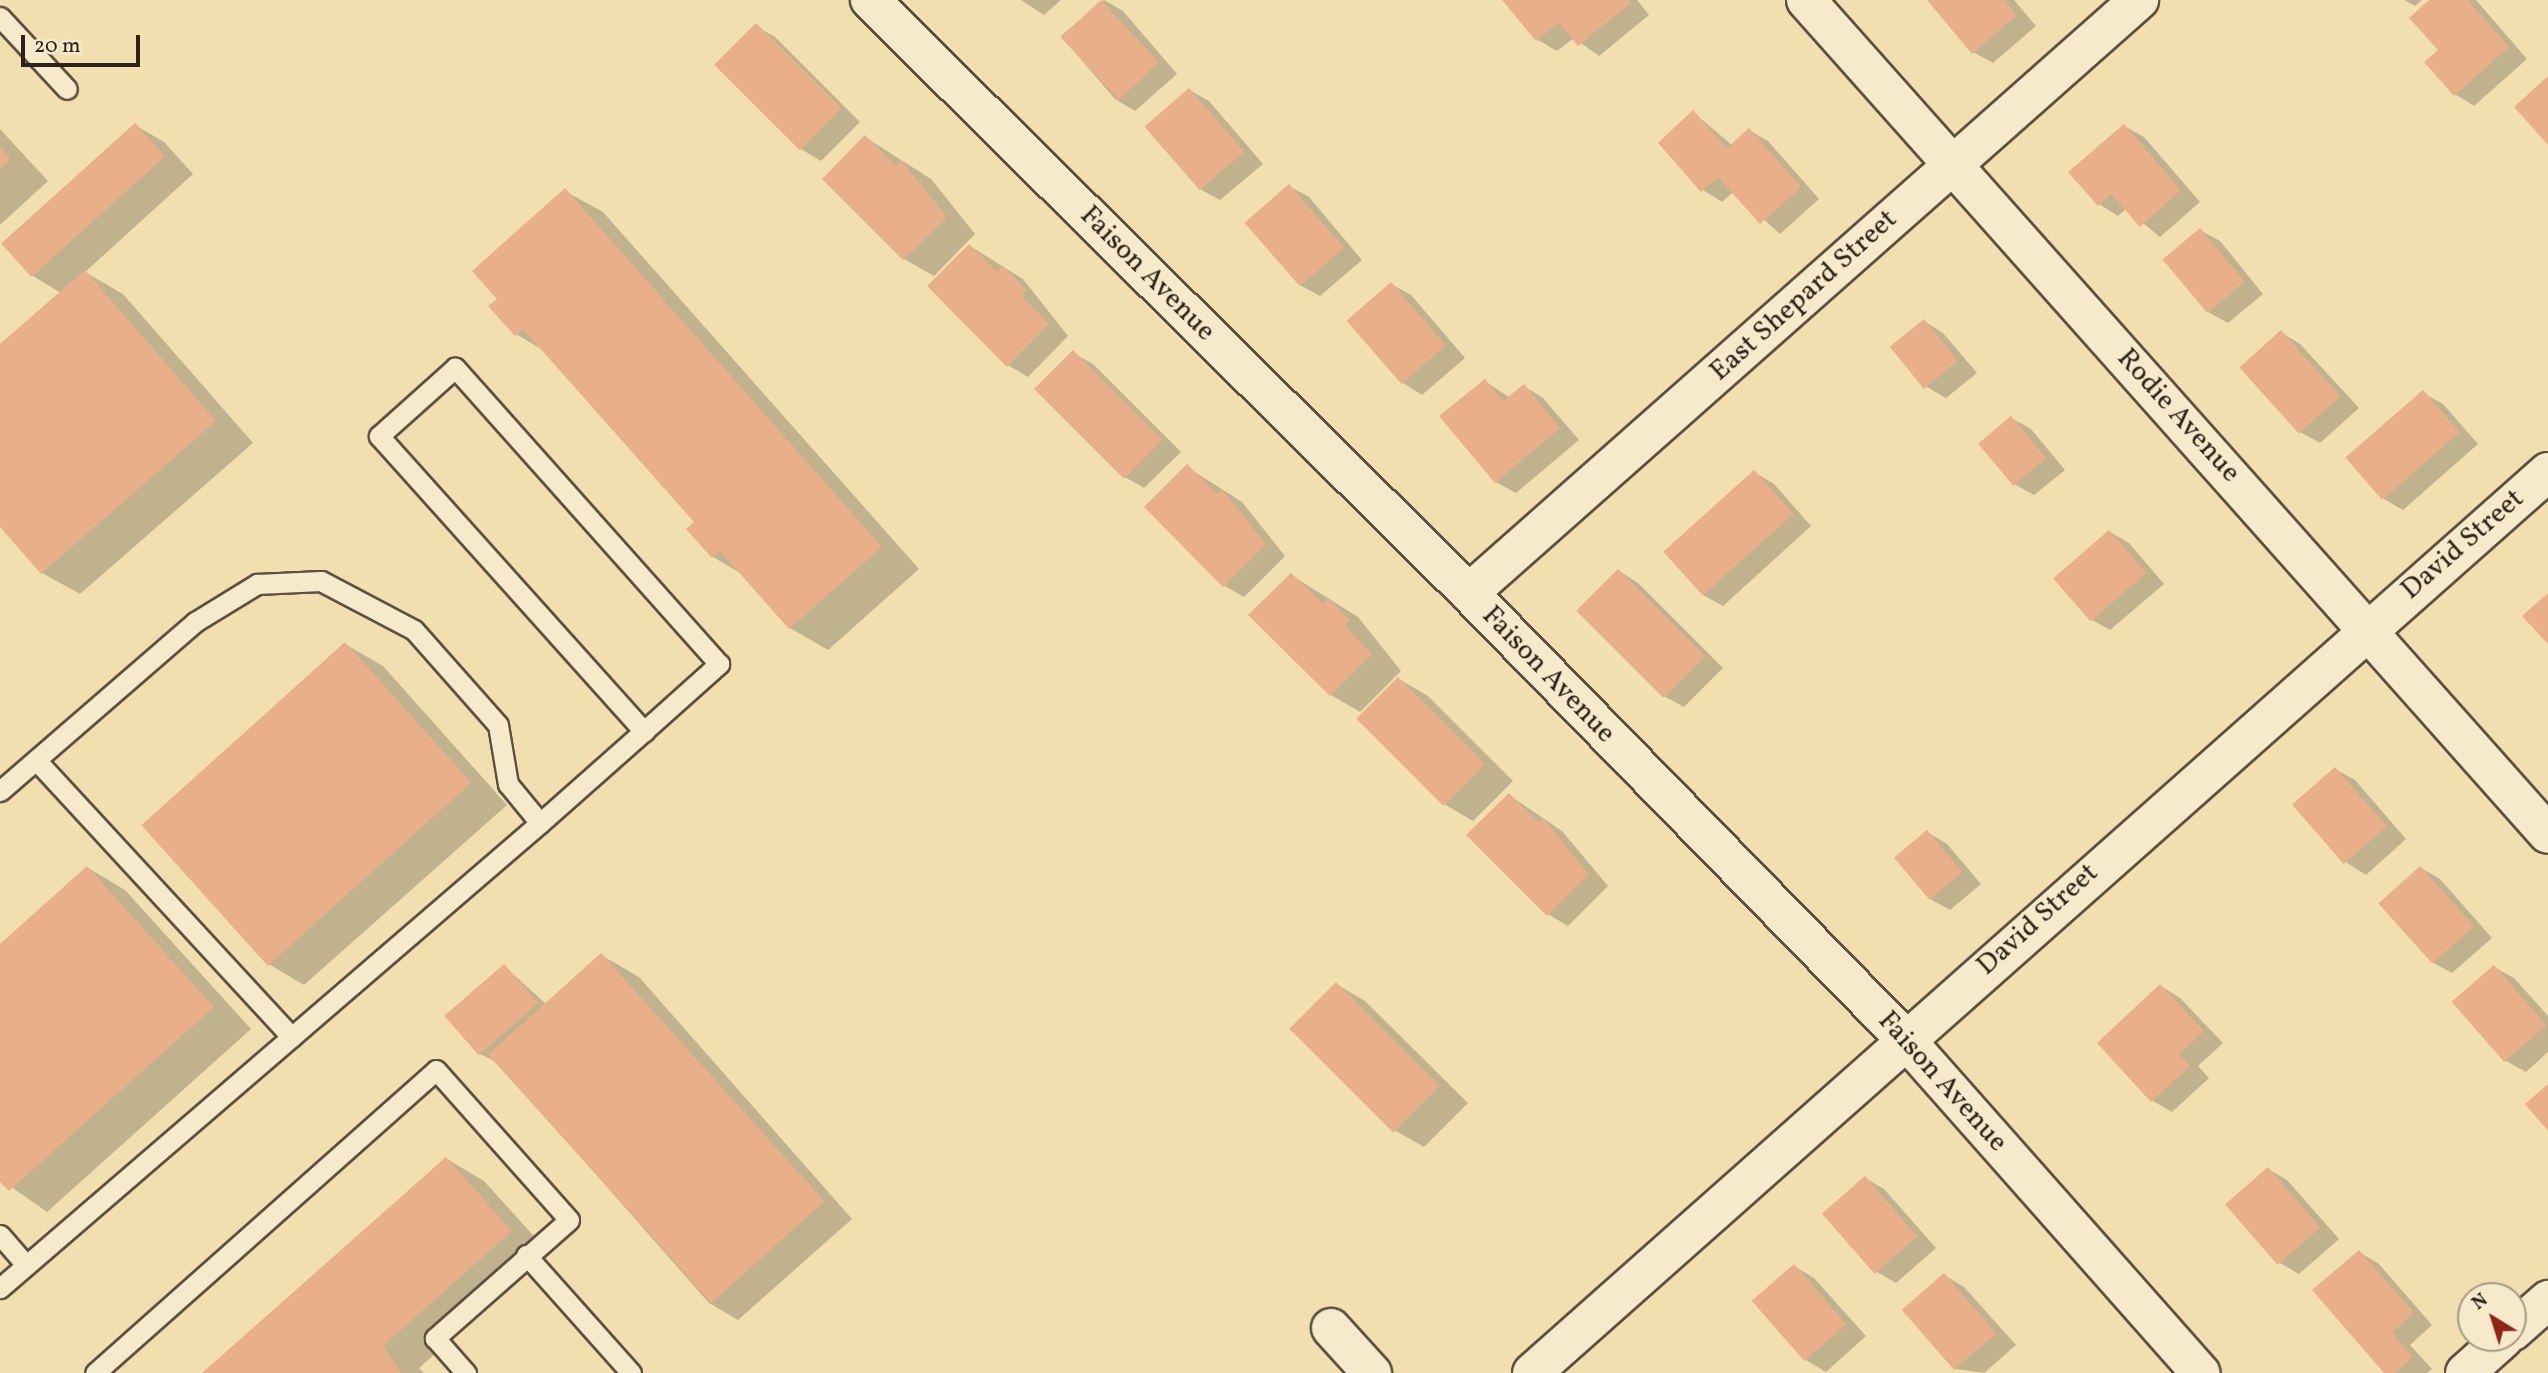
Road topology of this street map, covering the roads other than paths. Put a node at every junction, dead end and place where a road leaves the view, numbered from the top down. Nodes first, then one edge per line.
1 (870, 0) edge
2 (1806, 0) edge
3 (2139, 0) edge
4 (0, 17) edge
5 (67, 89) dead end
6 (1953, 164) junction
7 (2548, 472) edge
8 (1469, 593) junction
9 (2368, 628) junction
10 (643, 732) junction
11 (36, 760) junction
12 (0, 791) edge
13 (540, 823) junction
14 (2548, 834) edge
15 (292, 1037) junction
16 (1905, 1039) junction
17 (0, 1235) edge
18 (526, 1255) junction
19 (26, 1265) junction
20 (0, 1288) edge
21 (2548, 1300) edge
22 (2527, 1319) edge
23 (1331, 1328) dead end
24 (2488, 1352) edge
25 (95, 1373) edge
26 (466, 1373) edge
27 (631, 1373) edge
28 (1371, 1373) edge
29 (1532, 1373) edge
30 (2200, 1373) edge
31 (2465, 1373) edge

1 - 8 street, Faison Avenue
2 - 6 street, Rodie Avenue
3 - 6 street, East Shepard Street
4 - 5 lane
6 - 8 street, East Shepard Street
6 - 9 street, Rodie Avenue
7 - 9 street, David Street
8 - 16 street, Faison Avenue
9 - 14 street, Rodie Avenue
9 - 16 street, David Street
10 - 10 lane
10 - 13 lane
11 - 12 lane
11 - 13 lane
11 - 15 lane
13 - 15 lane
15 - 19 lane
16 - 29 street, David Street
16 - 30 street, Faison Avenue
17 - 19 lane
18 - 25 lane
18 - 26 lane
18 - 27 lane
19 - 20 lane
21 - 22 street
23 - 28 street
24 - 31 street

